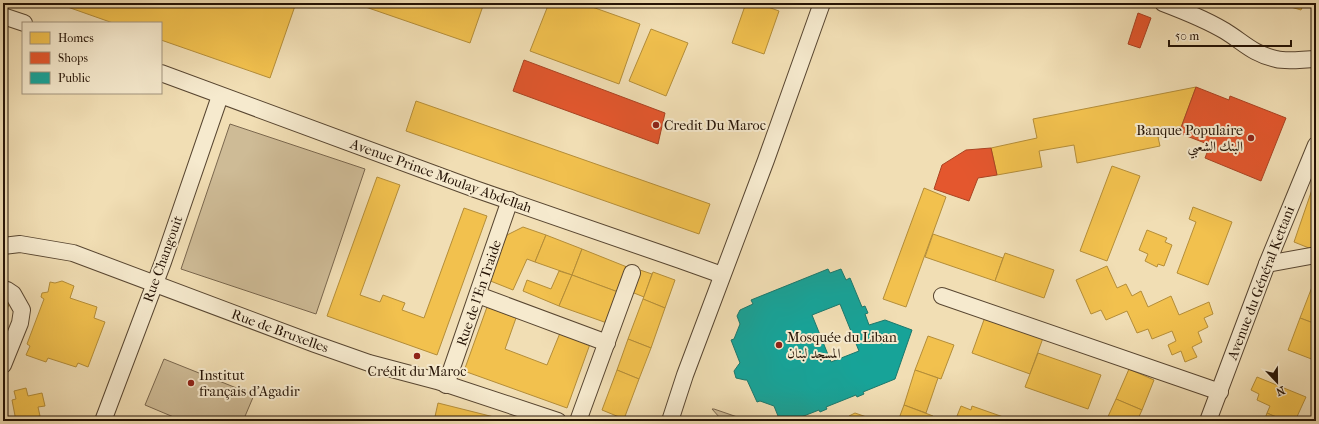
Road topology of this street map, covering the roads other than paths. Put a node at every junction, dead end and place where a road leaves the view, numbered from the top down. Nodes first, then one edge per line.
1 (822, 3) edge
2 (1163, 3) edge
3 (3, 16) edge
4 (22, 22) edge
5 (1316, 59) edge
6 (162, 73) edge
7 (220, 96) junction
8 (1316, 146) edge
9 (1312, 165) edge
10 (510, 200) junction
11 (3, 246) edge
12 (1316, 256) edge
13 (1267, 264) junction
14 (632, 273) dead end
15 (722, 275) junction
16 (154, 284) junction
17 (3, 289) edge
18 (478, 295) junction
19 (942, 296) dead end
20 (607, 343) junction
21 (3, 365) edge
22 (446, 385) junction
23 (1220, 392) junction
24 (103, 421) edge
25 (558, 421) edge
26 (578, 421) edge
27 (670, 421) edge
28 (1208, 421) edge

1 - 15 street
2 - 5 street
3 - 4 street
6 - 7 street, Avenue Prince Moulay Abdellah
7 - 10 street, Avenue Prince Moulay Abdellah
7 - 16 street, Rue Changouit
8 - 9 street, Avenue du Général Kettani
9 - 13 street, Avenue du Général Kettani
10 - 15 street, Avenue Prince Moulay Abdellah
10 - 18 street, Rue de l'En Traide
11 - 16 street, Rue de Bruxelles
12 - 13 street
13 - 23 street, Avenue du Général Kettani
14 - 20 street
15 - 27 street
16 - 22 street, Rue de Bruxelles
16 - 24 street, Rue Changouit
17 - 21 street
18 - 20 street
18 - 22 street, Rue de l'En Traide
19 - 23 street
20 - 26 street
22 - 25 street, Rue de Bruxelles
23 - 28 street, Avenue du Général Kettani

